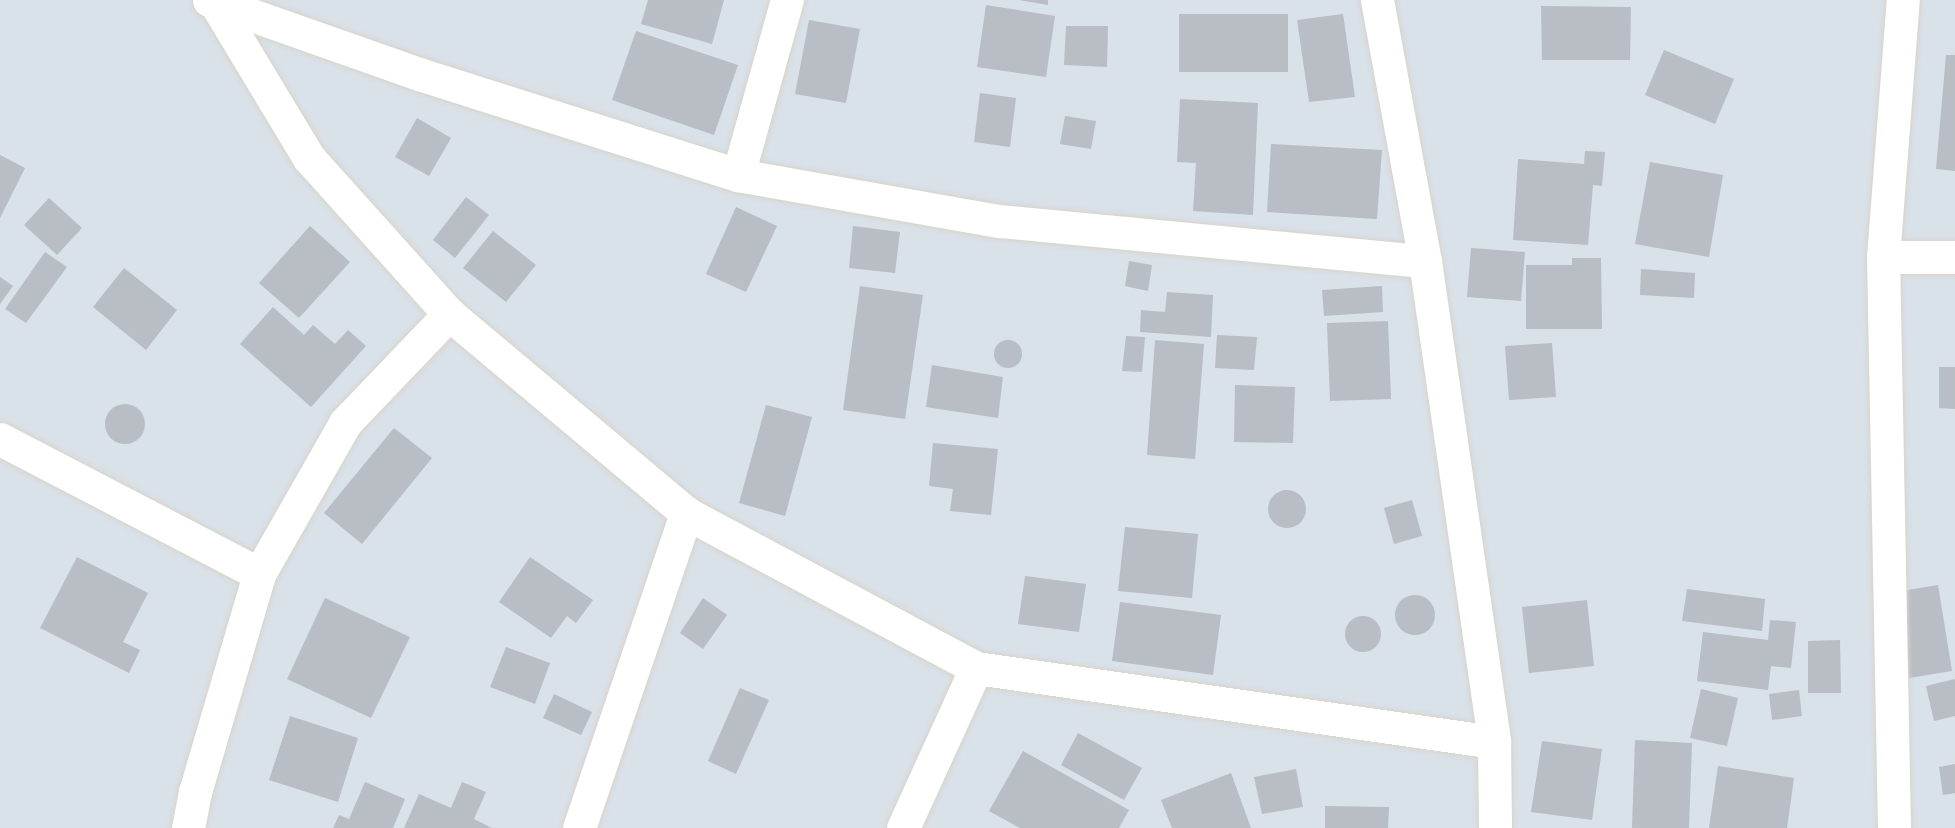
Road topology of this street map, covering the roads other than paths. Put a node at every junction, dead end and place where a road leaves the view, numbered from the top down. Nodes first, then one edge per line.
1 (787, 0) edge
2 (1377, 0) edge
3 (1903, 0) edge
4 (214, 2) edge
5 (738, 175) junction
6 (1883, 257) junction
7 (1955, 257) edge
8 (1425, 261) junction
9 (449, 314) junction
10 (0, 439) edge
11 (686, 513) junction
12 (259, 574) junction
13 (976, 668) junction
14 (1494, 742) junction
15 (188, 828) edge
16 (579, 828) edge
17 (903, 828) edge
18 (1496, 828) edge
19 (1894, 828) edge

1 - 5 street
2 - 8 street
3 - 6 street
4 - 5 street
4 - 9 street
5 - 8 street
6 - 7 street
6 - 19 street
8 - 14 street
9 - 11 street
9 - 12 street
10 - 12 street
11 - 13 street
11 - 16 street
12 - 15 street
13 - 14 street
13 - 17 street
14 - 18 street

